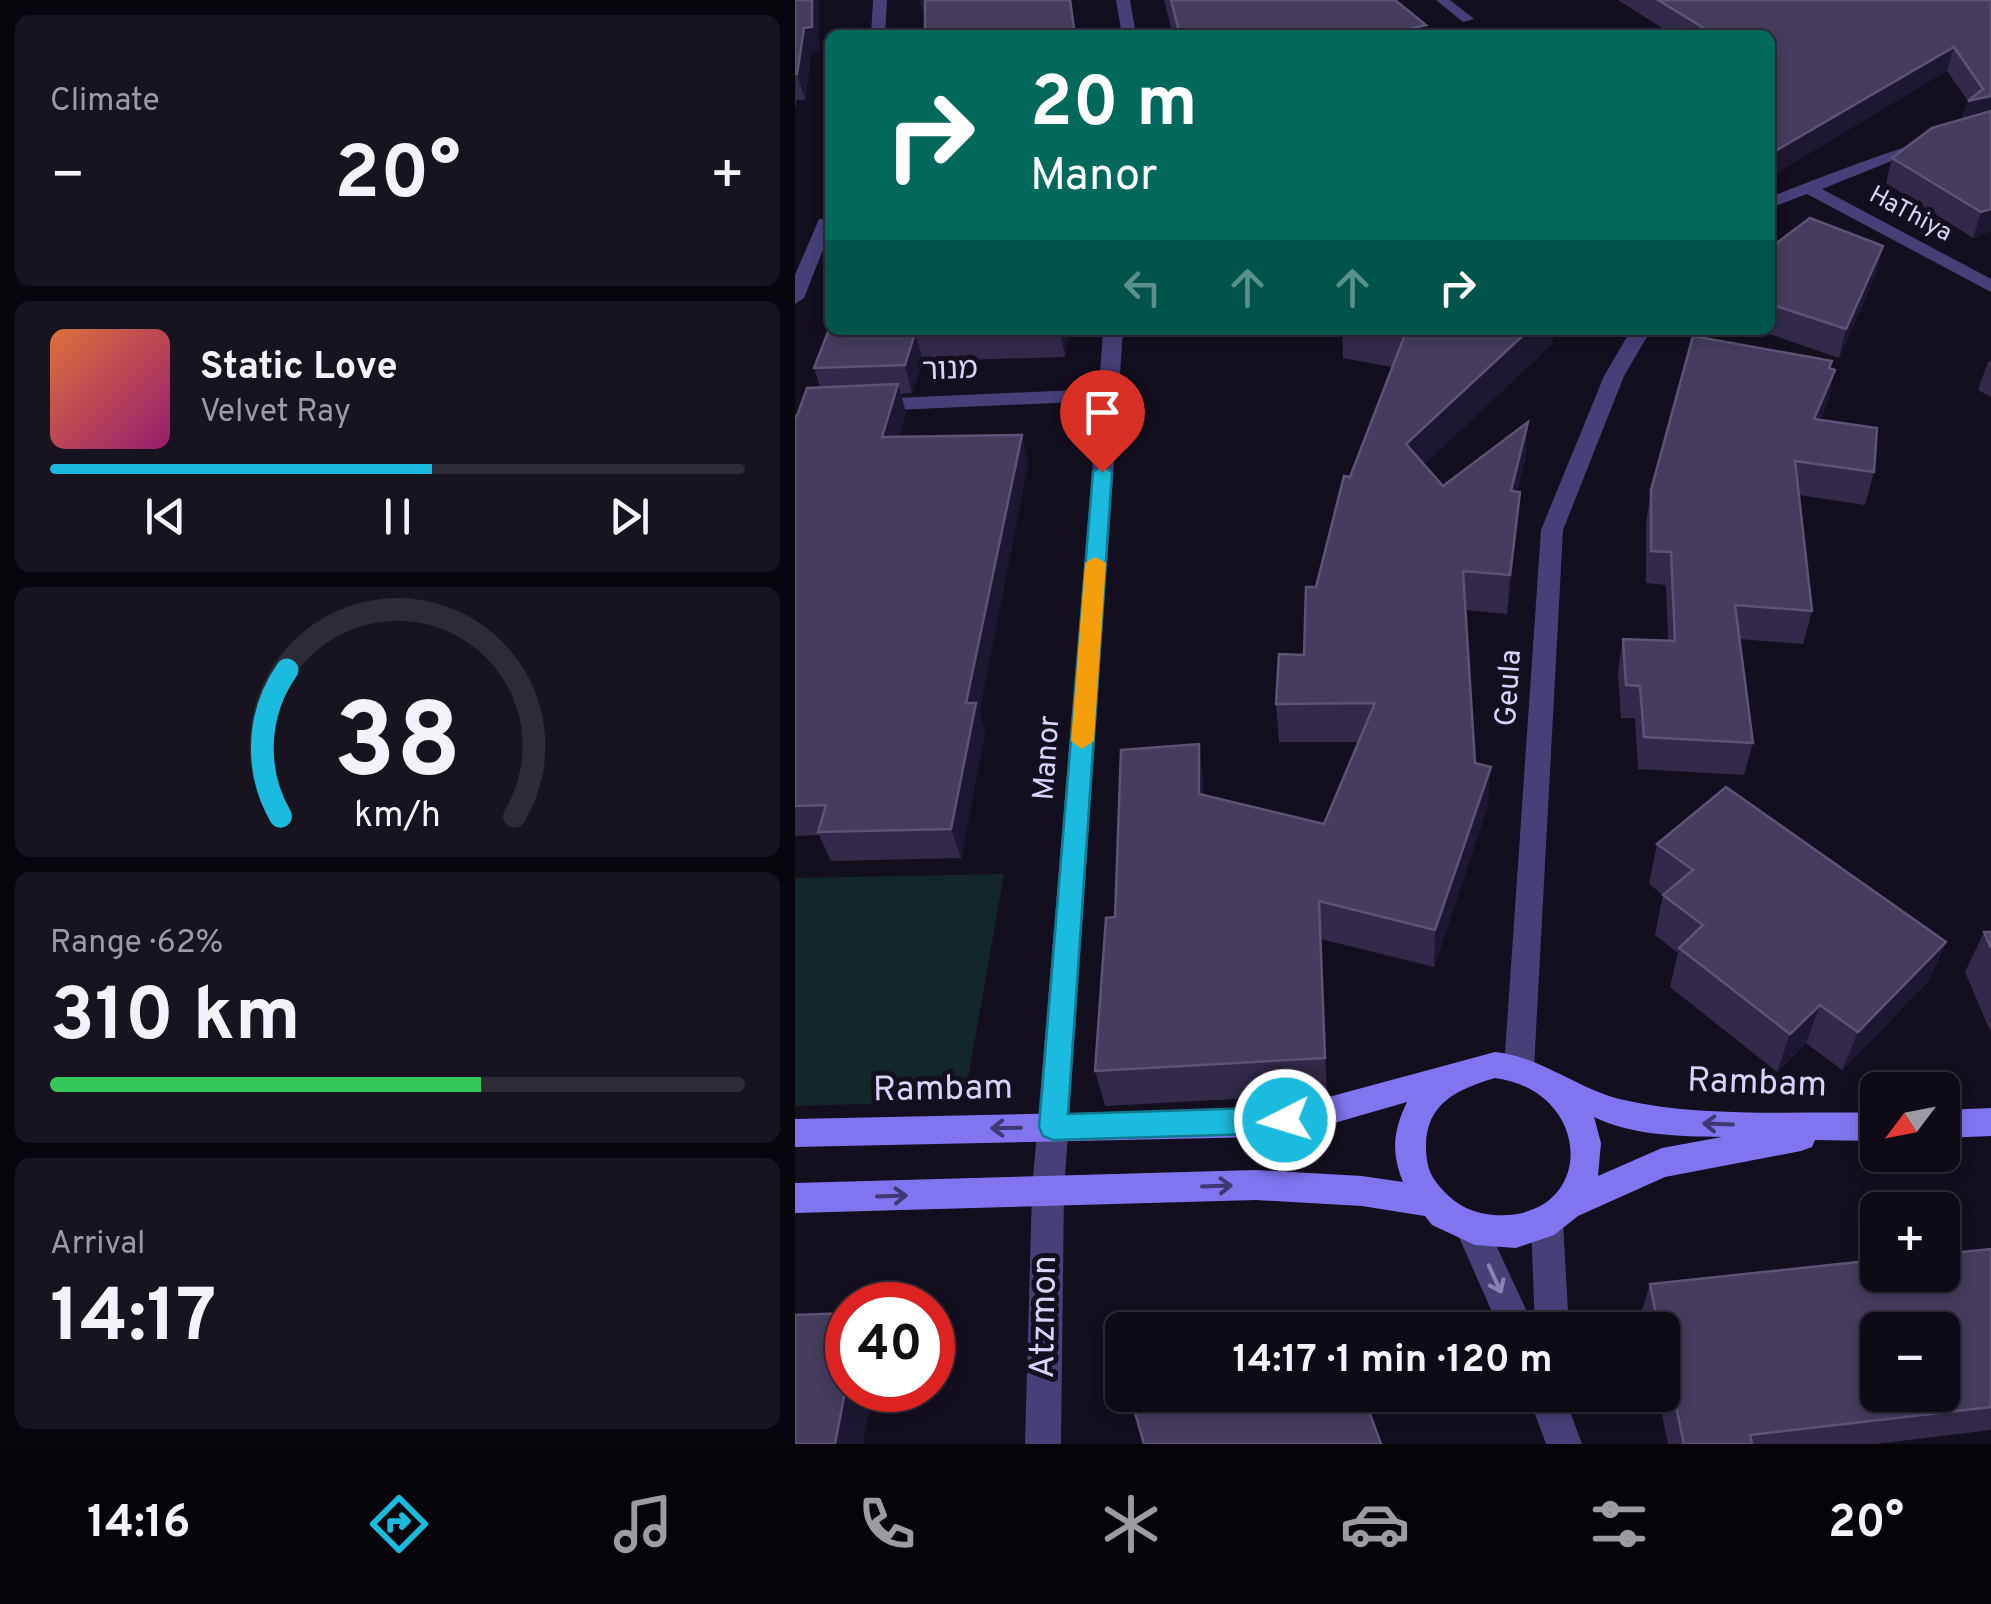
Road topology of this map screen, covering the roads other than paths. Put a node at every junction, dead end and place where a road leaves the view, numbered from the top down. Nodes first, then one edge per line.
1 (880, 0) edge
2 (1123, 0) edge
3 (1442, 0) edge
4 (1468, 19) dead end
5 (878, 30) edge
6 (1128, 30) edge
7 (1991, 126) edge
8 (1806, 187) junction
9 (1775, 200) edge
10 (825, 223) dead end
11 (1991, 286) edge
12 (795, 298) edge
13 (1113, 335) edge
14 (1638, 335) edge
15 (1108, 395) junction
16 (854, 406) edge
17 (1533, 1074) junction
18 (1447, 1077) junction
19 (1991, 1122) edge
20 (1960, 1123) edge
21 (1053, 1127) junction
22 (1860, 1127) edge
23 (1860, 1128) edge
24 (795, 1133) edge
25 (1048, 1191) junction
26 (795, 1198) edge
27 (1430, 1202) junction
28 (1558, 1213) junction
29 (1471, 1228) junction
30 (1510, 1312) edge
31 (1553, 1312) edge
32 (1552, 1412) edge
33 (1562, 1412) edge
34 (1043, 1444) edge
35 (1566, 1444) edge

1 - 5 street
2 - 6 street
3 - 4 lane
7 - 8 street
8 - 9 street
8 - 11 street, HaThiya
10 - 12 street
13 - 15 street, Manor
14 - 17 street, Geula
15 - 16 street, מנור
15 - 21 street, Manor
17 - 18 street
22 -> 17 street, Rambam
17 - 28 street
18 - 21 street, Rambam
18 - 27 street
19 - 20 street
21 -> 24 street, Rambam
21 - 25 street, Manor
23 - 28 street, Rambam
26 -> 25 street
25 -> 27 street
25 - 34 street, Atzmon
27 - 29 street
28 - 29 street
28 - 31 street
29 -> 30 street
32 - 35 street
33 - 35 street

